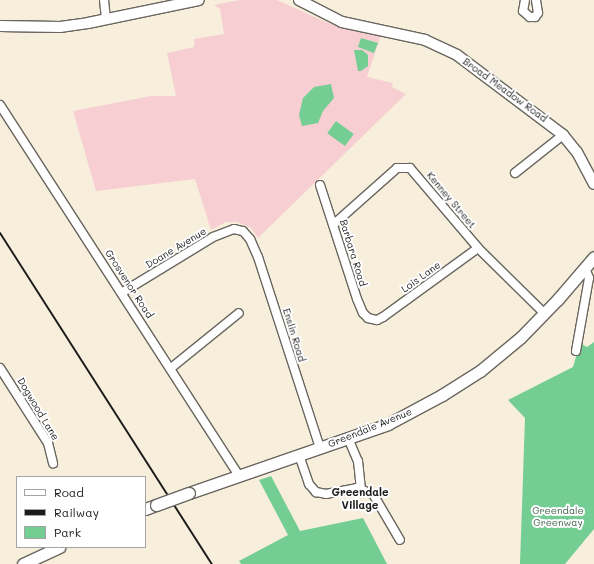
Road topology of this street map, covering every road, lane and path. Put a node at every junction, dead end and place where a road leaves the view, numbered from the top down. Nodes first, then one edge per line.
1 (104, 0) edge
2 (199, 0) edge
3 (525, 0) edge
4 (536, 0) edge
5 (184, 1) edge
6 (305, 1) edge
7 (106, 20) junction
8 (0, 26) edge
9 (0, 105) edge
10 (563, 135) junction
11 (515, 173) dead end
12 (594, 184) edge
13 (320, 185) dead end
14 (334, 224) junction
15 (243, 231) joint
16 (478, 248) junction
17 (594, 257) edge
18 (585, 268) junction
19 (123, 292) junction
20 (239, 313) dead end
21 (545, 314) junction
22 (374, 319) joint
23 (576, 351) dead end
24 (0, 368) edge
25 (171, 368) junction
26 (348, 438) junction
27 (320, 448) junction
28 (299, 455) junction
29 (53, 463) dead end
30 (239, 476) junction
31 (361, 488) junction
32 (146, 509) edge
33 (400, 540) dead end
34 (57, 548) edge
35 (29, 563) edge

1 - 7 street
2 - 5 street
3 - 4 street
5 - 7 street
6 - 10 street, Broad Meadow Road
7 - 8 street
9 - 19 street, Grosvenor Road
10 - 11 street
10 - 12 street, Broad Meadow Road
13 - 14 street, Barbara Road
14 - 16 street, Kenney Street
14 - 22 street, Barbara Road
15 - 19 street, Doane Avenue
15 - 27 street, Enslin Road
16 - 21 street, Kenney Street
16 - 22 street, Lois Lane
17 - 18 main road, Greendale Avenue
18 - 21 main road, Greendale Avenue
18 - 23 street
19 - 25 street, Grosvenor Road
20 - 25 street
21 - 26 main road, Greendale Avenue
24 - 29 street, Dogwood Lane
25 - 30 street, Grosvenor Road
26 - 27 main road, Greendale Avenue
26 - 31 street
27 - 28 main road, Greendale Avenue
28 - 30 main road, Greendale Avenue
28 - 31 street
30 - 32 main road, Greendale Avenue, bridge
31 - 33 street
34 - 35 main road

